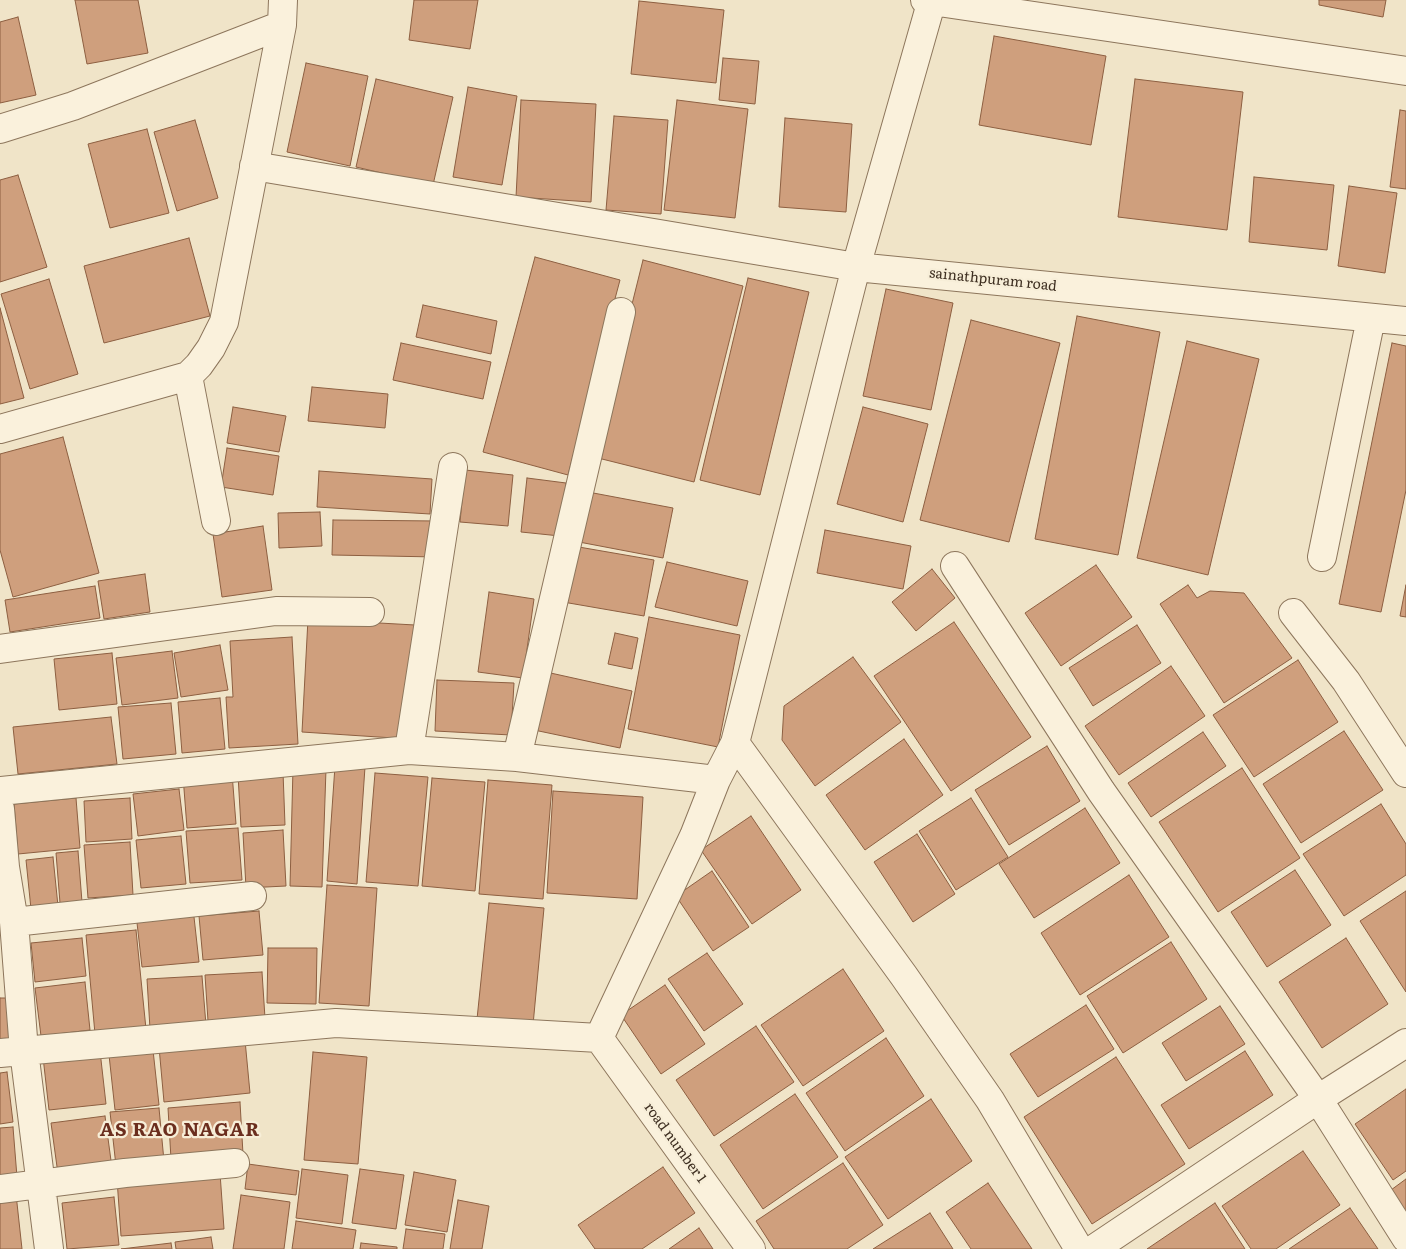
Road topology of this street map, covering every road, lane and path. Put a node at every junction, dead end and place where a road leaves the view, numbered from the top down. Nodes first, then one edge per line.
1 (930, 0) edge
2 (283, 12) edge
3 (1406, 71) edge
4 (0, 129) edge
5 (254, 166) junction
6 (856, 267) junction
7 (621, 312) dead end
8 (1371, 318) junction
9 (1406, 321) edge
10 (188, 376) junction
11 (0, 429) edge
12 (453, 467) dead end
13 (216, 522) dead end
14 (1322, 557) dead end
15 (955, 566) dead end
16 (370, 612) dead end
17 (1293, 613) dead end
18 (0, 649) edge
19 (735, 743) junction
20 (409, 750) junction
21 (517, 756) junction
22 (1406, 773) edge
23 (716, 780) junction
24 (0, 790) edge
25 (0, 809) edge
26 (3, 868) edge
27 (252, 896) dead end
28 (14, 922) junction
29 (599, 1038) junction
30 (1406, 1043) edge
31 (12, 1052) edge
32 (1318, 1099) junction
33 (234, 1163) dead end
34 (40, 1183) junction
35 (0, 1189) edge
36 (1406, 1238) edge
37 (49, 1249) edge
38 (751, 1249) edge
39 (1079, 1249) edge
40 (1094, 1249) edge

1 - 3 street
1 - 6 street
2 - 4 street
2 - 5 street
5 - 6 street, sainathpuram road
5 - 10 street
6 - 8 street, sainathpuram road
6 - 19 street
7 - 21 street
8 - 9 street, sainathpuram road
8 - 14 street
10 - 11 street
10 - 13 street
12 - 20 street
15 - 32 street
16 - 18 street
17 - 22 street
19 - 23 street
19 - 39 street
20 - 21 street
20 - 24 street
21 - 23 street
23 - 29 street
25 - 26 street
26 - 28 street
27 - 28 street
28 - 31 street
29 - 31 street
29 - 38 street, road number 1
30 - 32 street
31 - 34 street
32 - 36 street
32 - 40 street
33 - 34 street
34 - 35 street
34 - 37 street

